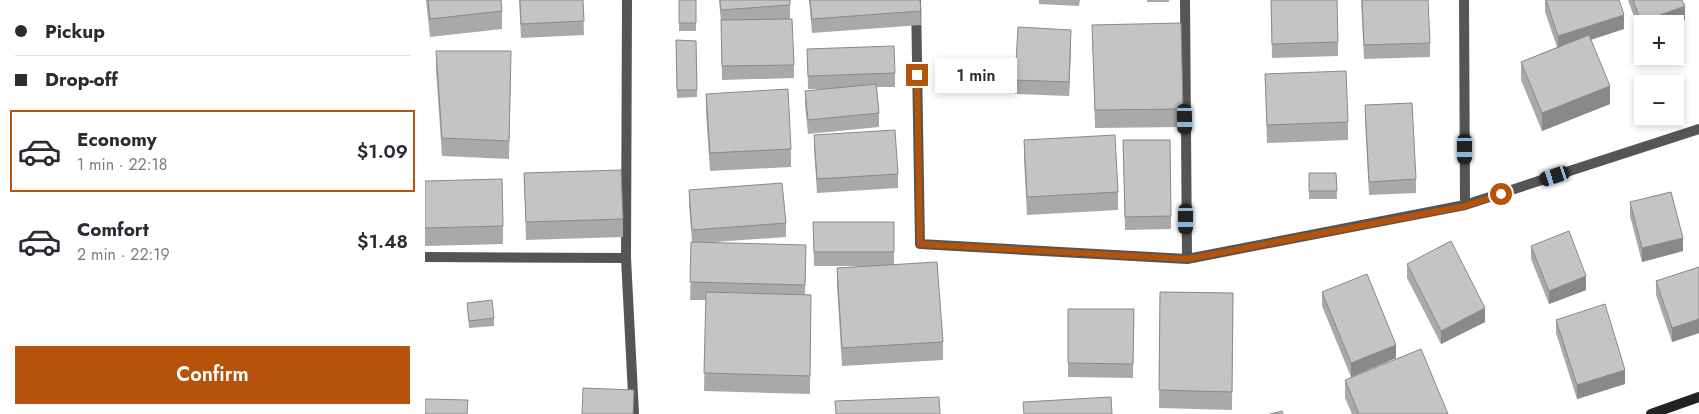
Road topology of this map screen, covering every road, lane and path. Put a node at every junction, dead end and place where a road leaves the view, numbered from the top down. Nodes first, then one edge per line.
1 (627, 0) edge
2 (916, 0) edge
3 (1185, 0) edge
4 (1464, 0) edge
5 (1699, 129) edge
6 (1465, 206) junction
7 (425, 258) edge
8 (626, 258) junction
9 (1187, 259) junction
10 (1699, 397) edge
11 (634, 414) edge
12 (1651, 414) edge

1 - 8 street
2 - 9 street
3 - 9 street
4 - 6 street
5 - 6 street
6 - 9 street
7 - 8 street
8 - 11 street
10 - 12 street

